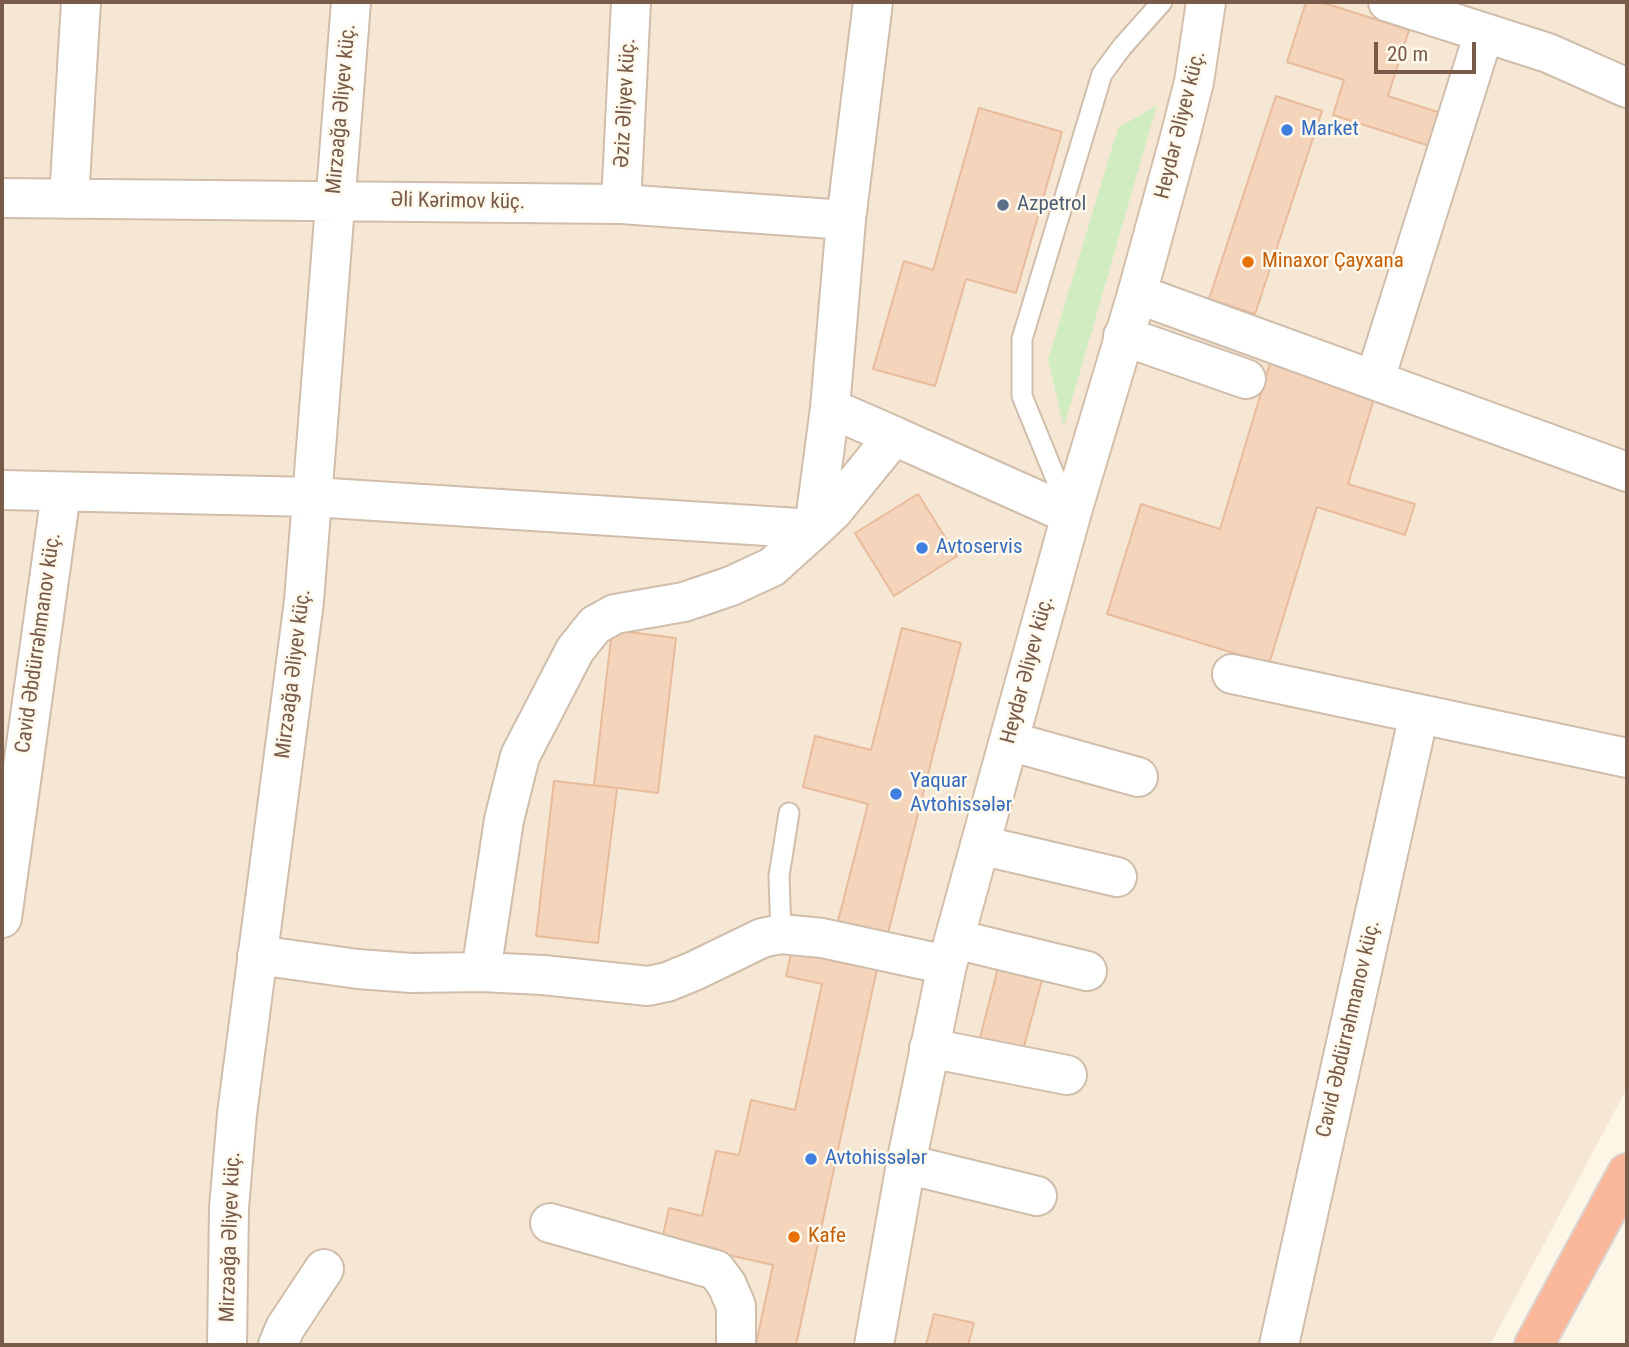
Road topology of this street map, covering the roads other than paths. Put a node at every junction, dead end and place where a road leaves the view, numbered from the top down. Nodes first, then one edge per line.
1 (81, 2) edge
2 (351, 2) edge
3 (631, 2) edge
4 (873, 2) edge
5 (1162, 2) edge
6 (1206, 2) edge
7 (1388, 2) edge
8 (1484, 33) junction
9 (1627, 88) edge
10 (2, 198) edge
11 (69, 199) junction
12 (335, 200) junction
13 (621, 204) junction
14 (846, 220) junction
15 (1137, 294) junction
16 (1123, 336) junction
17 (1246, 379) dead end
18 (1375, 379) junction
19 (830, 408) junction
20 (894, 436) junction
21 (1626, 467) edge
22 (2, 489) edge
23 (61, 493) junction
24 (313, 497) junction
25 (1070, 515) junction
26 (814, 529) junction
27 (1232, 674) dead end
28 (1419, 714) junction
29 (1009, 741) junction
30 (1627, 758) edge
31 (1138, 777) dead end
32 (789, 813) dead end
33 (981, 845) junction
34 (1117, 877) dead end
35 (2, 918) edge
36 (781, 934) junction
37 (951, 952) junction
38 (257, 955) junction
39 (1087, 971) dead end
40 (481, 972) junction
41 (929, 1048) junction
42 (1067, 1075) dead end
43 (906, 1164) junction
44 (1627, 1173) edge
45 (1037, 1196) dead end
46 (550, 1223) dead end
47 (324, 1269) dead end
48 (227, 1345) edge
49 (278, 1345) edge
50 (736, 1345) edge
51 (874, 1345) edge
52 (1279, 1345) edge
53 (1534, 1345) edge

1 - 11 street
2 - 12 street, Mirzəağa Əliyev küç.
3 - 13 street, Əziz Əliyev küç.
4 - 14 street
5 - 25 lane
6 - 15 street, Heydər Əliyev küç.
7 - 8 street
8 - 9 street
8 - 18 street
10 - 11 street, Əli Kərimov küç.
11 - 12 street, Əli Kərimov küç.
12 - 13 street, Əli Kərimov küç.
12 - 24 street, Mirzəağa Əliyev küç.
13 - 14 street, Əli Kərimov küç.
14 - 19 street
15 - 16 street, Heydər Əliyev küç.
15 - 18 street
16 - 17 street
16 - 25 street, Heydər Əliyev küç.
18 - 21 street
19 - 20 street
19 - 26 street
20 - 25 street
20 - 26 street
22 - 23 street
23 - 24 street
23 - 35 street, Cavid Əbdürrəhmanov küç.
24 - 26 street
24 - 38 street, Mirzəağa Əliyev küç.
25 - 29 street, Heydər Əliyev küç.
26 - 40 street
27 - 28 street
28 - 30 street
28 - 52 street, Cavid Əbdürrəhmanov küç.
29 - 31 street
29 - 33 street, Heydər Əliyev küç.
32 - 36 lane
33 - 34 street
33 - 37 street, Heydər Əliyev küç.
36 - 37 street
36 - 40 street
37 - 39 street
37 - 41 street, Heydər Əliyev küç.
38 - 40 street
38 - 48 street, Mirzəağa Əliyev küç.
41 - 42 street
41 - 43 street, Heydər Əliyev küç.
43 - 45 street
43 - 51 street, Heydər Əliyev küç.
44 - 53 highway
46 - 50 street
47 - 49 street

